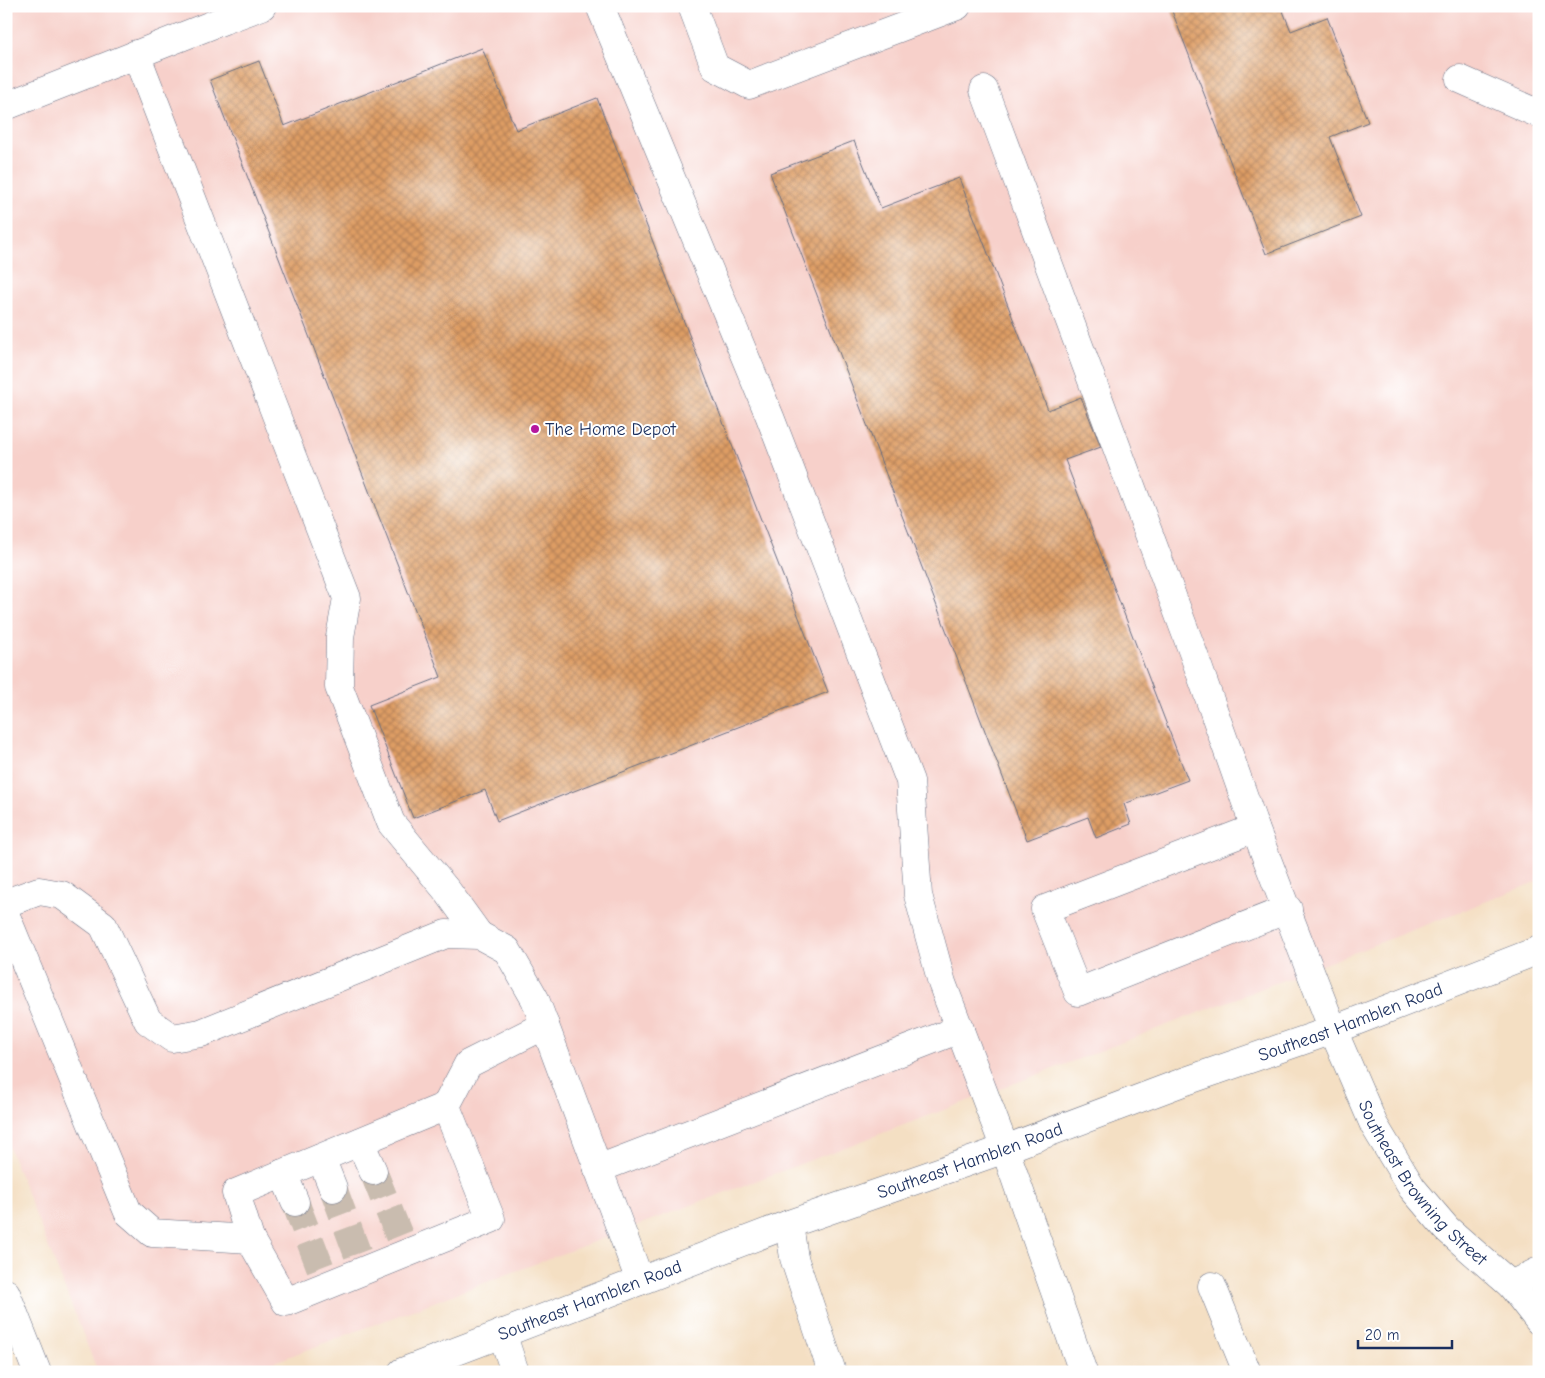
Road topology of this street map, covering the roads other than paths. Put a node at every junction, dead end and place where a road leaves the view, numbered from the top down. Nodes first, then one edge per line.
1 (262, 6) edge
2 (600, 6) edge
3 (692, 6) edge
4 (957, 6) edge
5 (136, 54) junction
6 (1460, 78) dead end
7 (984, 90) dead end
8 (6, 106) edge
9 (1539, 114) edge
10 (1255, 828) junction
11 (6, 903) edge
12 (1288, 909) junction
13 (6, 916) edge
14 (479, 935) junction
15 (1539, 950) edge
16 (545, 1026) junction
17 (960, 1029) junction
18 (1332, 1030) junction
19 (446, 1106) junction
20 (360, 1142) junction
21 (1005, 1149) junction
22 (321, 1158) junction
23 (598, 1170) junction
24 (373, 1171) tunnel mouth
25 (283, 1173) junction
26 (333, 1188) tunnel mouth
27 (295, 1202) tunnel mouth
28 (789, 1224) junction
29 (250, 1239) junction
30 (1539, 1271) edge
31 (640, 1281) junction
32 (1511, 1285) junction
33 (1212, 1286) dead end
34 (6, 1293) edge
35 (1539, 1321) edge
36 (502, 1334) junction
37 (824, 1369) edge
38 (37, 1372) edge
39 (402, 1372) edge
40 (515, 1372) edge
41 (1082, 1372) edge
42 (1247, 1372) edge

1 - 5 main road
2 - 17 main road
3 - 4 main road
5 - 8 main road
5 - 14 main road
6 - 9 main road
7 - 10 main road, Southeast Browning Street
10 - 12 main road, Southeast Browning Street
10 - 12 main road
11 - 14 main road
12 - 18 main road, Southeast Browning Street
13 - 29 main road
14 - 16 main road
15 - 18 main road, Southeast Hamblen Road
16 - 19 main road
16 - 23 main road
17 - 21 main road
17 - 23 main road
18 - 21 main road, Southeast Hamblen Road
18 - 32 main road, Southeast Browning Street
19 - 20 main road
19 - 29 main road
20 - 22 main road
20 - 24 main road
21 - 28 main road, Southeast Hamblen Road
21 - 41 main road
22 - 25 main road
22 - 26 main road
23 - 31 main road
25 - 27 main road
25 - 29 main road
28 - 31 main road, Southeast Hamblen Road
28 - 37 main road
30 - 32 main road
31 - 36 main road, Southeast Hamblen Road
32 - 35 main road, Southeast Browning Street
33 - 42 main road
34 - 38 main road
36 - 39 main road, Southeast Hamblen Road
36 - 40 main road

